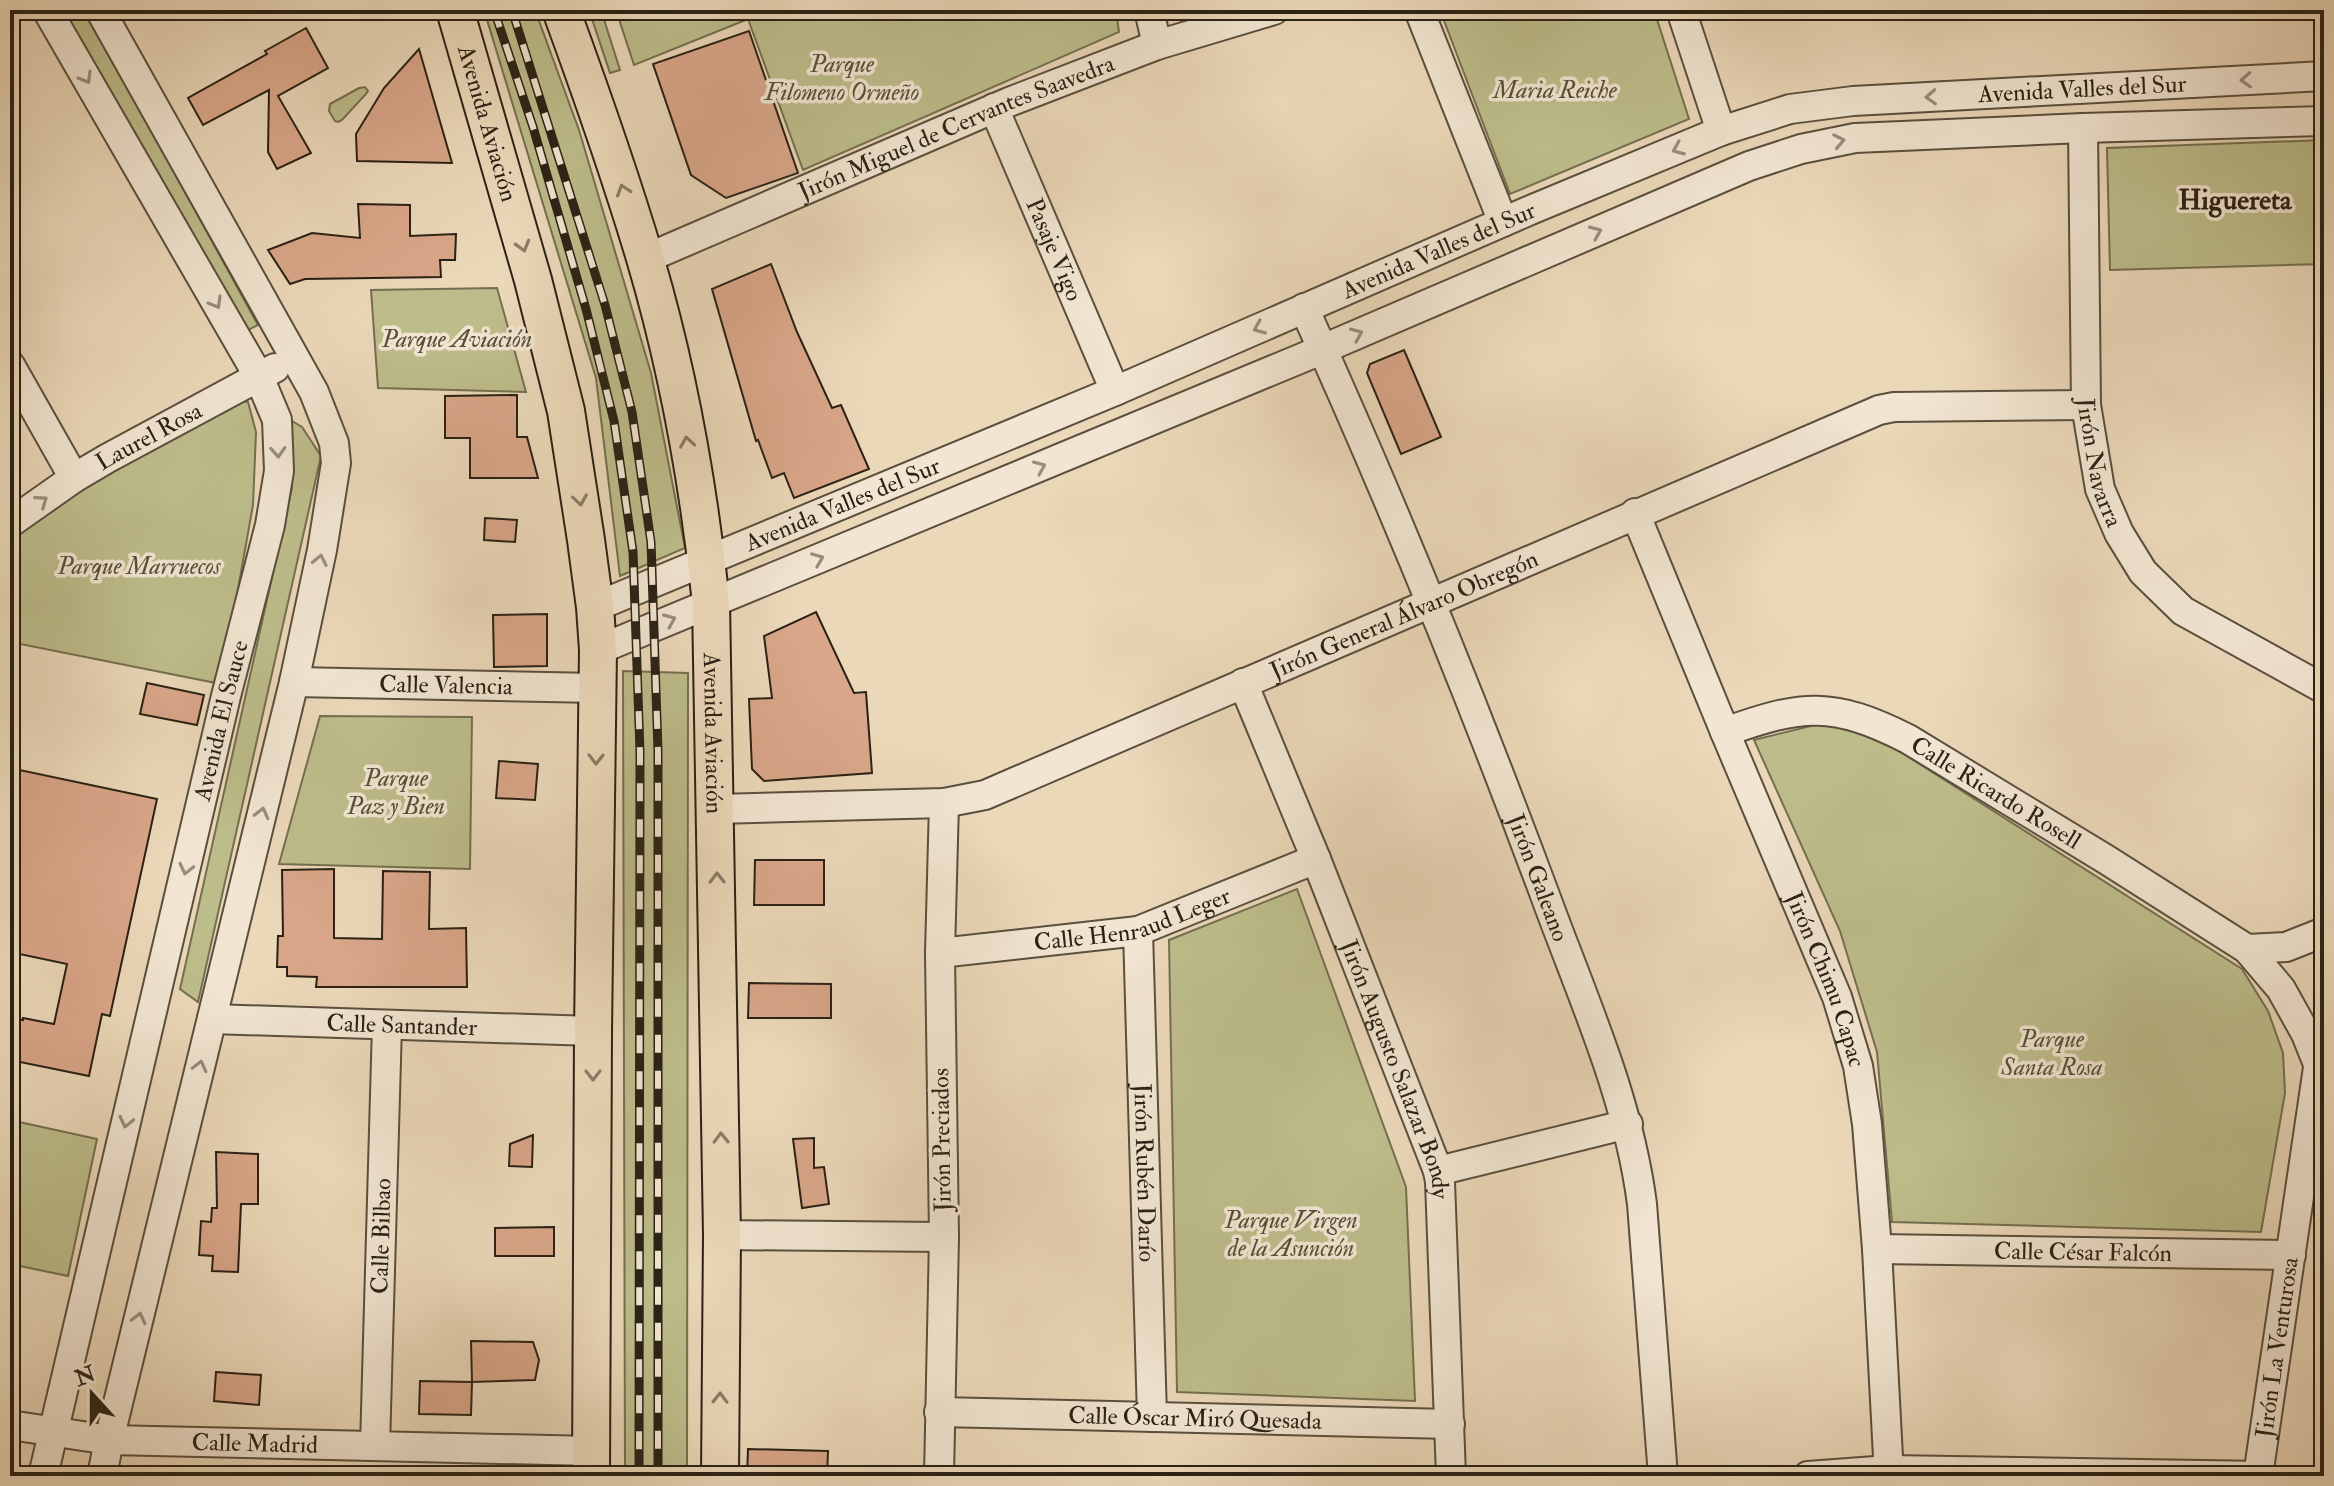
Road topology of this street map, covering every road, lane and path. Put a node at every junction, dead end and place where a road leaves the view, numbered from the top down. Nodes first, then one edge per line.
1 (47, 10) edge
2 (100, 10) edge
3 (455, 10) edge
4 (561, 10) edge
5 (1149, 10) edge
6 (1274, 10) edge
7 (1419, 10) edge
8 (1681, 10) edge
9 (1157, 45) junction
10 (2324, 76) edge
11 (994, 108) junction
12 (2324, 121) edge
13 (2083, 128) junction
14 (1721, 131) junction
15 (1503, 222) junction
16 (645, 259) junction
17 (1304, 308) junction
18 (1323, 349) junction
19 (294, 357) junction
20 (10, 365) edge
21 (259, 377) junction
22 (1115, 391) junction
23 (2086, 405) junction
24 (74, 478) junction
25 (1635, 513) junction
26 (10, 523) edge
27 (707, 560) junction
28 (1430, 602) junction
29 (711, 603) junction
30 (595, 607) junction
31 (598, 650) junction
32 (294, 682) junction
33 (1243, 683) junction
34 (597, 688) junction
35 (2324, 689) edge
36 (1725, 732) junction
37 (944, 803) junction
38 (716, 809) junction
39 (1316, 859) junction
40 (1138, 931) junction
41 (2324, 932) edge
42 (2247, 949) junction
43 (940, 953) junction
44 (212, 1019) junction
45 (387, 1025) junction
46 (2324, 1030) edge
47 (593, 1031) junction
48 (2318, 1064) junction
49 (1628, 1124) junction
50 (1438, 1171) junction
51 (722, 1235) junction
52 (944, 1237) junction
53 (1877, 1249) junction
54 (2291, 1255) junction
55 (939, 1412) junction
56 (1152, 1417) junction
57 (1450, 1424) junction
58 (10, 1425) edge
59 (52, 1433) junction
60 (109, 1440) junction
61 (375, 1446) junction
62 (591, 1464) edge
63 (1889, 1473) edge
64 (43, 1476) edge
65 (102, 1476) edge
66 (720, 1476) edge
67 (939, 1476) edge
68 (1451, 1476) edge
69 (1663, 1476) edge
70 (1808, 1476) edge
71 (2258, 1476) edge
72 (2264, 1476) edge

1 -> 21 street, Avenida El Sauce
2 - 19 street
3 -> 30 main road, Avenida Aviación
16 -> 4 main road, Avenida Aviación
5 - 9 street
6 - 9 street, Jirón Miguel de Cervantes Saavedra
7 - 15 street
8 - 14 street
9 - 11 street, Jirón Miguel de Cervantes Saavedra
10 -> 14 street, Avenida Valles del Sur
11 - 16 street, Jirón Miguel de Cervantes Saavedra
11 - 22 street, Pasaje Vigo
12 - 13 street, Avenida Valles del Sur
18 -> 13 street, Avenida Valles del Sur
13 - 23 street, Jirón Navarra
14 -> 15 street, Avenida Valles del Sur
15 - 17 street, Avenida Valles del Sur
27 -> 16 main road, Avenida Aviación
17 - 18 street, Jirón Galeano
17 -> 22 street, Avenida Valles del Sur
18 - 28 street, Jirón Galeano
29 -> 18 street, Avenida Valles del Sur
19 - 21 street, Laurel Rosa
32 -> 19 street
20 - 24 street
21 - 24 street, Laurel Rosa
21 -> 59 street, Avenida El Sauce
22 - 27 street, Avenida Valles del Sur
23 - 25 street, Jirón General Álvaro Obregón
23 - 35 street, Jirón Navarra
26 -> 24 street, Laurel Rosa
25 - 28 street, Jirón General Álvaro Obregón
25 - 36 street, Jirón Chimu Capac
27 - 29 main road, Avenida Aviación
27 - 30 street, Avenida Valles del Sur
28 - 33 street, Jirón General Álvaro Obregón
28 - 49 street, Jirón Galeano
31 -> 29 street, Avenida Valles del Sur
29 - 38 main road, Avenida Aviación
30 - 31 main road, Avenida Aviación
31 - 34 main road, Avenida Aviación
32 - 34 street, Calle Valencia
44 -> 32 street
33 - 37 street, Jirón General Álvaro Obregón
33 - 39 street, Jirón Augusto Salazar Bondy
34 -> 47 main road, Avenida Aviación
36 - 42 street, Calle Ricardo Rosell
36 - 53 street, Jirón Chimu Capac
37 - 38 street, Jirón General Álvaro Obregón
37 - 43 street, Jirón Preciados
51 -> 38 main road, Avenida Aviación
39 - 40 street, Calle Henraud Leger
39 - 50 street, Jirón Augusto Salazar Bondy
40 - 43 street, Calle Henraud Leger
40 - 56 street, Jirón Rubén Darío
41 - 42 street
42 - 48 street, Calle Ricardo Rosell
43 - 52 street, Jirón Preciados
44 - 45 street, Calle Santander
60 -> 44 street
45 - 47 street, Calle Santander
45 - 61 street, Calle Bilbao
46 - 48 street, Jirón La Venturosa
47 -> 62 main road, Avenida Aviación
48 - 54 street, Jirón La Venturosa
49 - 50 street
49 - 69 street, Jirón Galeano
50 - 57 street, Jirón Augusto Salazar Bondy
51 - 52 street
66 -> 51 main road, Avenida Aviación
52 - 55 street, Jirón Preciados
53 - 54 street, Calle César Falcón
53 - 63 street, Jirón Chimu Capac
54 - 71 street, Jirón La Venturosa
55 - 56 street, Calle Óscar Miró Quesada
55 - 67 street, Jirón Preciados
56 - 57 street, Calle Óscar Miró Quesada
57 - 68 street, Jirón Augusto Salazar Bondy
58 - 59 street, Calle Madrid
59 - 60 street, Calle Madrid
59 - 64 street, Avenida El Sauce
60 - 61 street, Calle Madrid
60 - 65 street
61 - 62 street, Calle Madrid
63 - 70 street
63 - 71 street
71 - 72 street

